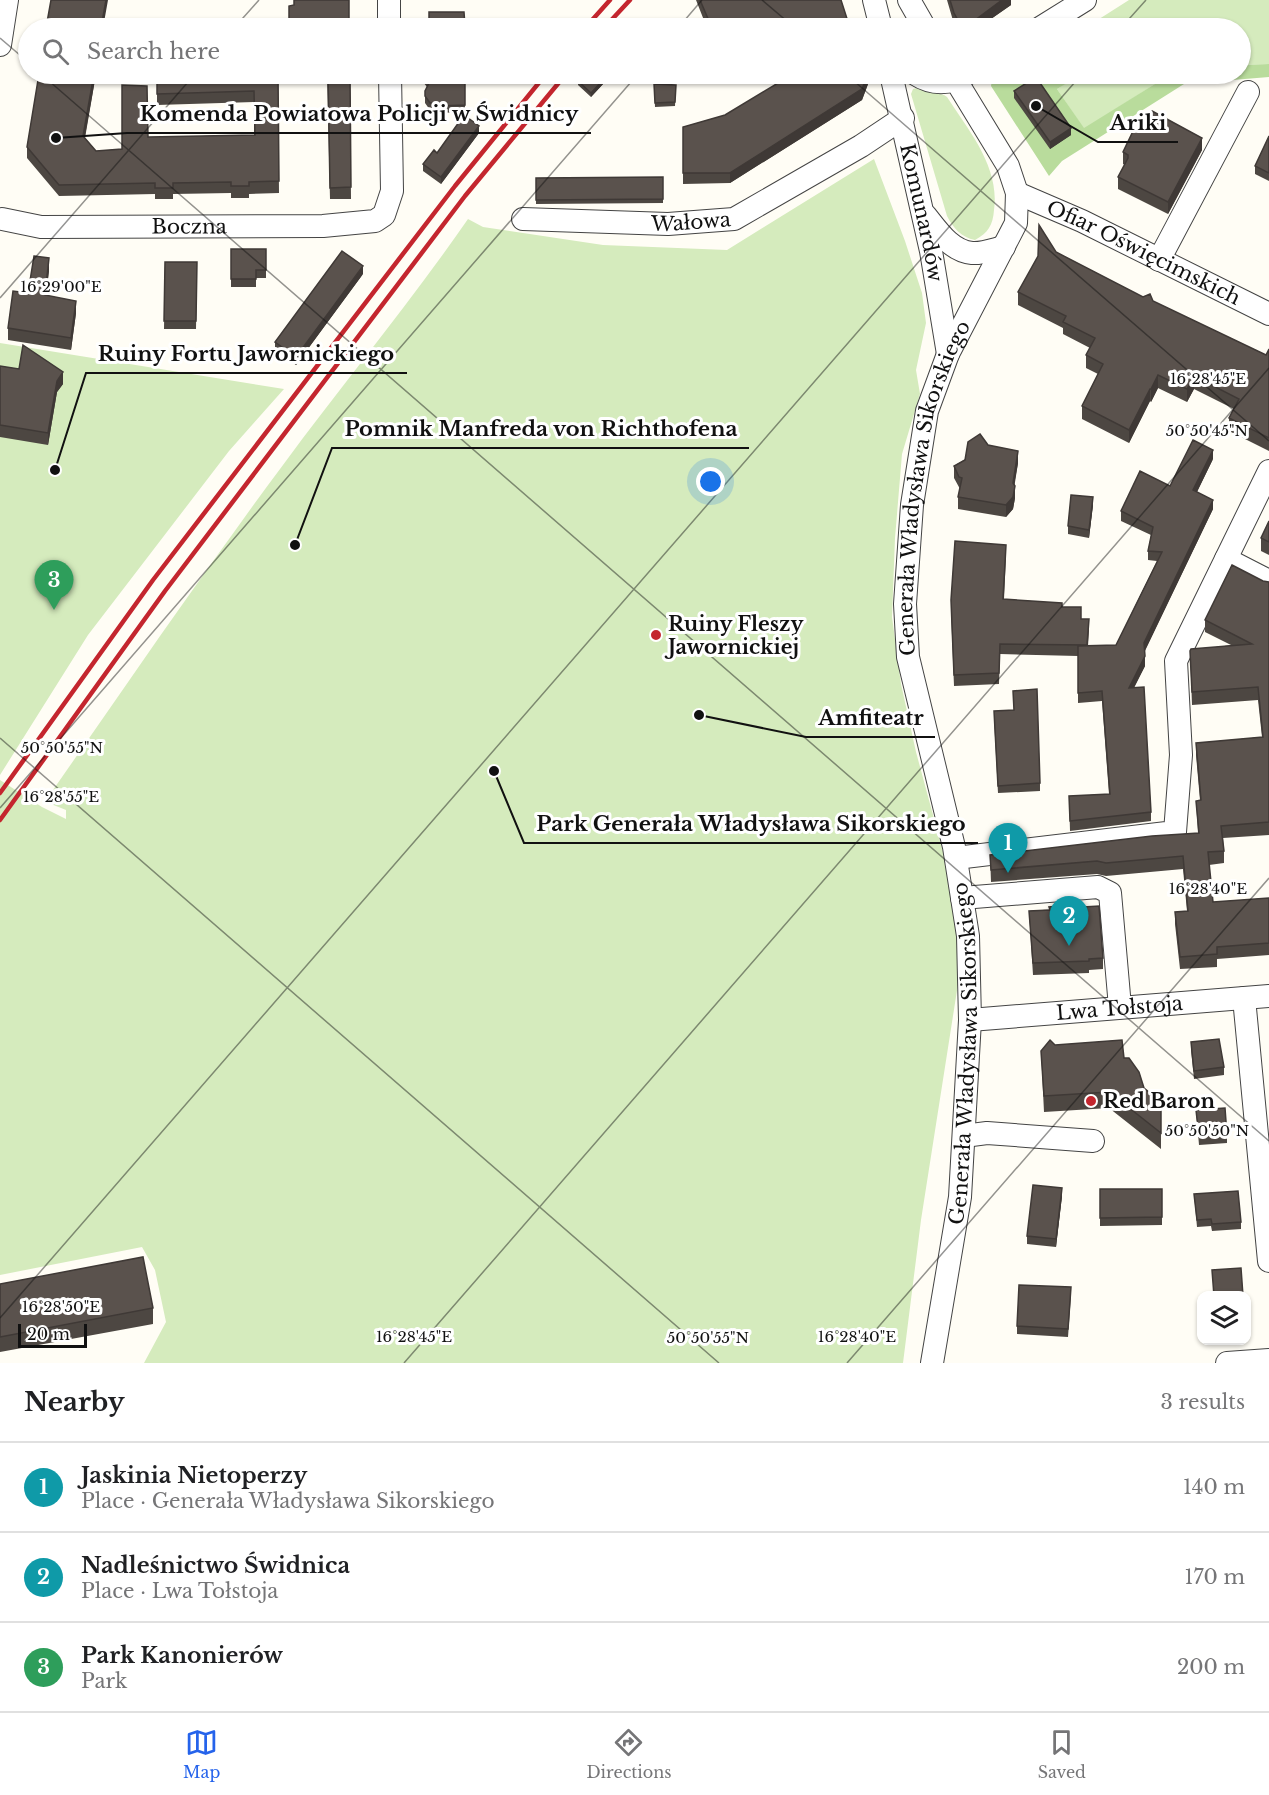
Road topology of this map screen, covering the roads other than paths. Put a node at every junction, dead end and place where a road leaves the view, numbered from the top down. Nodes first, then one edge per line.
1 (7, 0) edge
2 (389, 0) edge
3 (874, 0) edge
4 (909, 0) edge
5 (1085, 0) edge
6 (389, 18) edge
7 (878, 18) edge
8 (919, 18) edge
9 (1056, 18) edge
10 (0, 45) edge
11 (390, 84) edge
12 (894, 84) edge
13 (963, 84) edge
14 (1248, 92) dead end
15 (903, 118) junction
16 (1017, 193) junction
17 (923, 212) junction
18 (0, 217) edge
19 (523, 219) dead end
20 (1004, 247) junction
21 (1159, 260) junction
22 (1269, 314) edge
23 (948, 354) junction
24 (1269, 471) edge
25 (1226, 559) junction
26 (1269, 581) edge
27 (956, 858) junction
28 (962, 898) junction
29 (1269, 996) edge
30 (1244, 998) junction
31 (1120, 1007) junction
32 (970, 1020) junction
33 (964, 1136) junction
34 (1093, 1141) dead end
35 (1269, 1261) edge
36 (1269, 1360) edge
37 (932, 1363) edge
38 (1227, 1363) edge

1 - 10 street
2 - 6 street
3 - 7 street
4 - 8 street
5 - 9 street
11 - 18 street, Boczna
12 - 15 street, Komunardów
13 - 16 street
14 - 21 street
15 - 17 street, Komunardów
15 - 19 street, Wałowa
16 - 20 street, Generała Władysława Sikorskiego
16 - 21 street, Ofiar Oświęcimskich
17 - 20 street
17 - 23 street, Komunardów
20 - 23 street, Generała Władysława Sikorskiego
21 - 22 street, Ofiar Oświęcimskich
23 - 27 street, Generała Władysława Sikorskiego
24 - 25 street
25 - 26 street
25 - 27 street
27 - 28 street, Generała Władysława Sikorskiego
28 - 31 street
28 - 32 street, Generała Władysława Sikorskiego
29 - 30 street, Lwa Tołstoja
30 - 31 street, Lwa Tołstoja
30 - 35 street
31 - 32 street, Lwa Tołstoja
32 - 33 street, Generała Władysława Sikorskiego
33 - 34 street
33 - 37 street, Generała Władysława Sikorskiego
36 - 38 street

